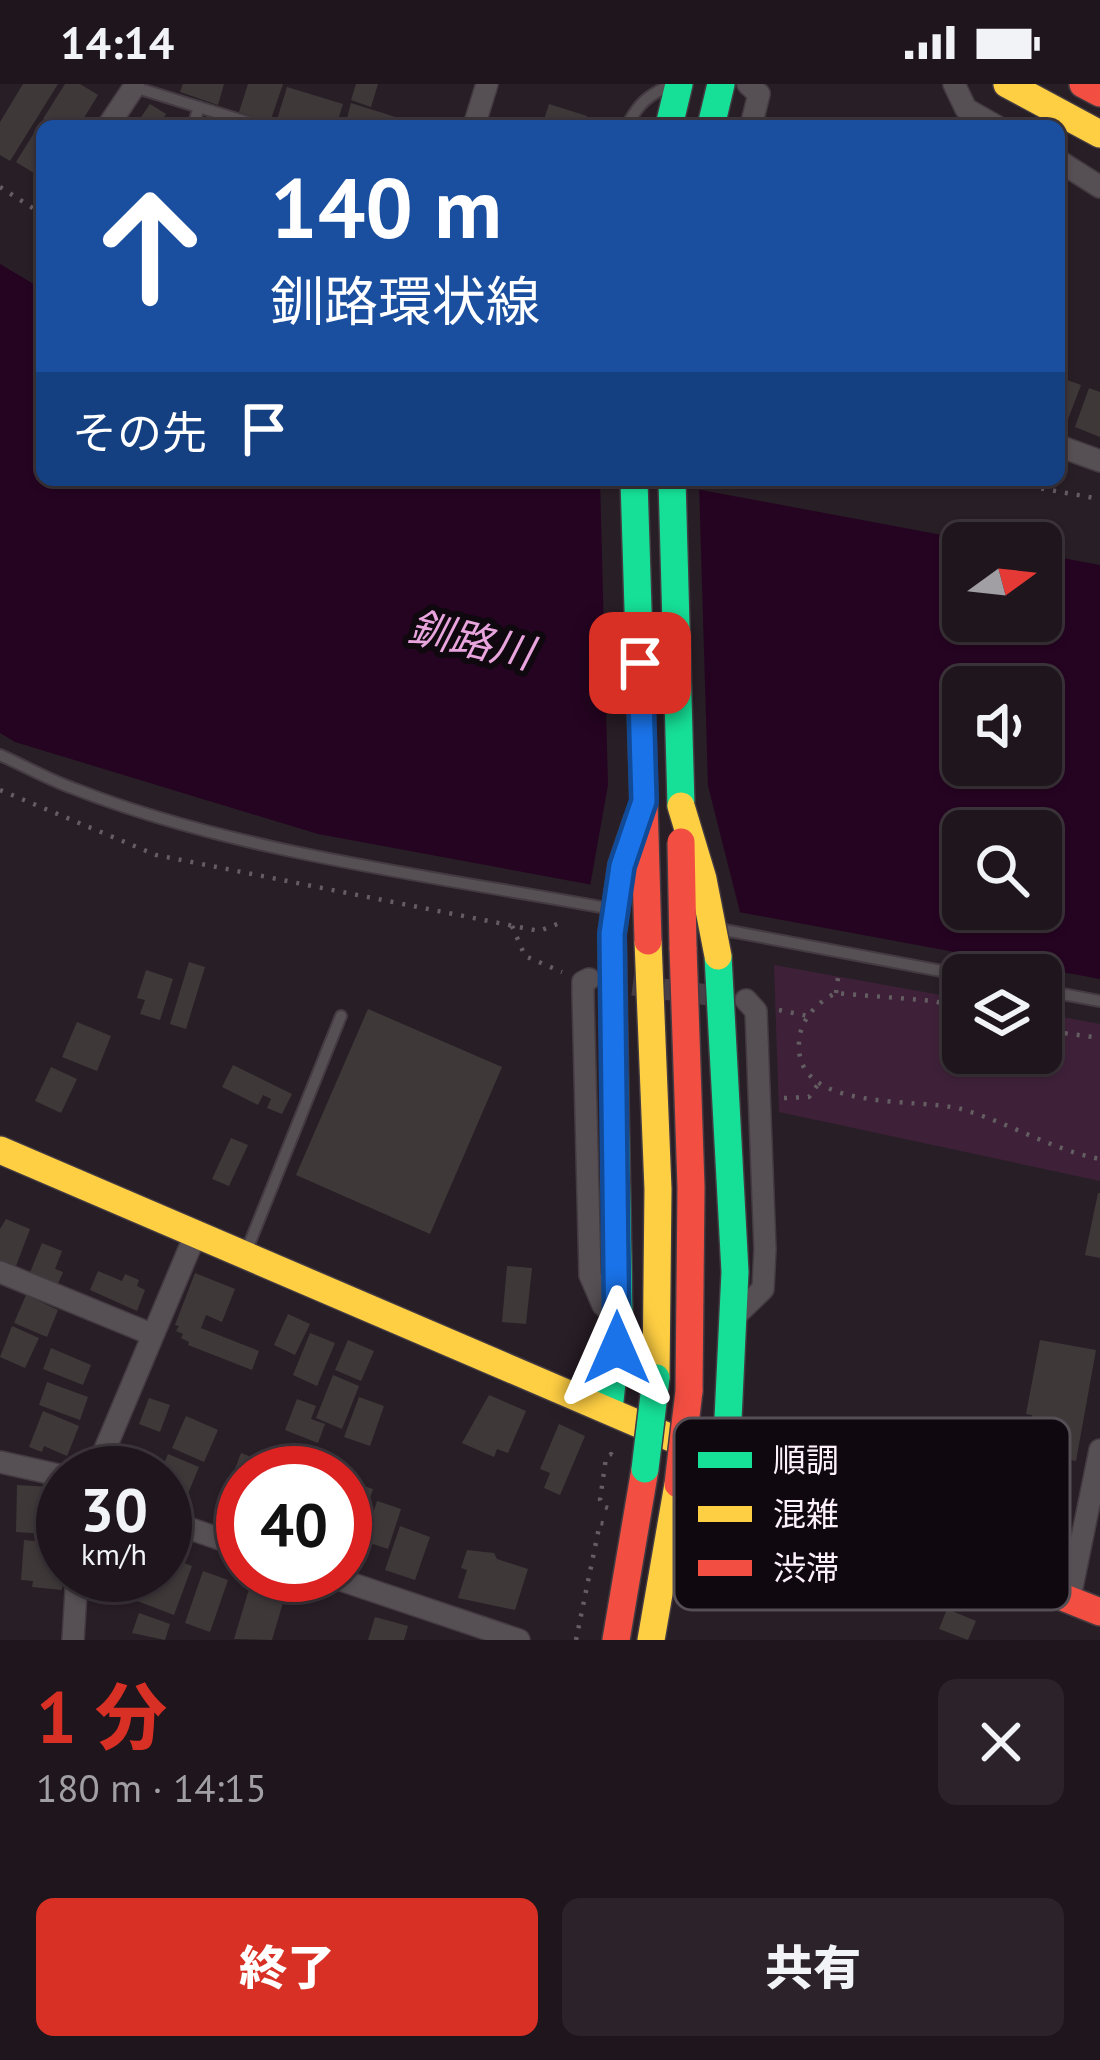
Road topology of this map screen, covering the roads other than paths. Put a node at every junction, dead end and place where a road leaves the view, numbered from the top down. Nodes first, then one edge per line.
1 (676, 84) edge
2 (721, 84) edge
3 (748, 84) edge
4 (954, 84) edge
5 (1007, 84) edge
6 (1083, 84) edge
7 (133, 85) edge
8 (482, 85) edge
9 (1100, 93) edge
10 (199, 107) junction
11 (112, 120) edge
12 (195, 120) edge
13 (238, 120) edge
14 (476, 120) edge
15 (630, 120) edge
16 (670, 120) edge
17 (712, 120) edge
18 (752, 120) edge
19 (985, 120) edge
20 (1100, 134) edge
21 (1065, 165) edge
22 (1100, 188) edge
23 (1065, 448) edge
24 (1100, 461) edge
25 (634, 486) edge
26 (672, 486) edge
27 (0, 755) edge
28 (644, 801) junction
29 (681, 806) junction
30 (942, 971) edge
31 (586, 981) road end
32 (1062, 994) edge
33 (746, 1000) dead end
34 (1100, 1001) edge
35 (341, 1016) dead end
36 (0, 1150) edge
37 (196, 1233) junction
38 (245, 1254) junction
39 (0, 1272) edge
40 (734, 1317) junction
41 (619, 1319) junction
42 (151, 1334) junction
43 (609, 1409) junction
44 (686, 1418) edge
45 (728, 1418) edge
46 (674, 1438) edge
47 (106, 1446) edge
48 (0, 1462) edge
49 (1099, 1464) edge
50 (36, 1470) edge
51 (674, 1507) edge
52 (372, 1590) edge
53 (1070, 1597) edge
54 (76, 1602) edge
55 (1070, 1602) edge
56 (1100, 1612) edge
57 (74, 1640) edge
58 (519, 1640) edge
59 (616, 1640) edge
60 (651, 1640) edge

1 - 15 lane
1 - 16 main road
2 - 17 main road
3 - 18 street
4 - 19 street
5 - 20 main road
6 - 9 main road
7 - 10 lane
7 - 11 street
8 - 14 street
10 - 12 lane
10 - 13 lane
21 - 22 street
23 - 24 street
25 - 28 main road
26 - 29 main road
27 - 30 lane
28 - 41 main road, bridge
28 - 59 main road, bridge
29 - 40 main road, bridge
29 - 44 main road, bridge
31 - 41 street
32 - 34 lane
33 - 40 street
35 - 38 lane
36 - 37 main road
37 - 38 main road
37 - 42 street
38 - 43 main road
39 - 42 street
40 - 45 main road
41 - 43 main road
42 - 47 street
43 - 46 main road
48 - 50 street
49 - 53 street
51 - 60 main road, bridge
52 - 58 street
54 - 57 street
55 - 56 main road

